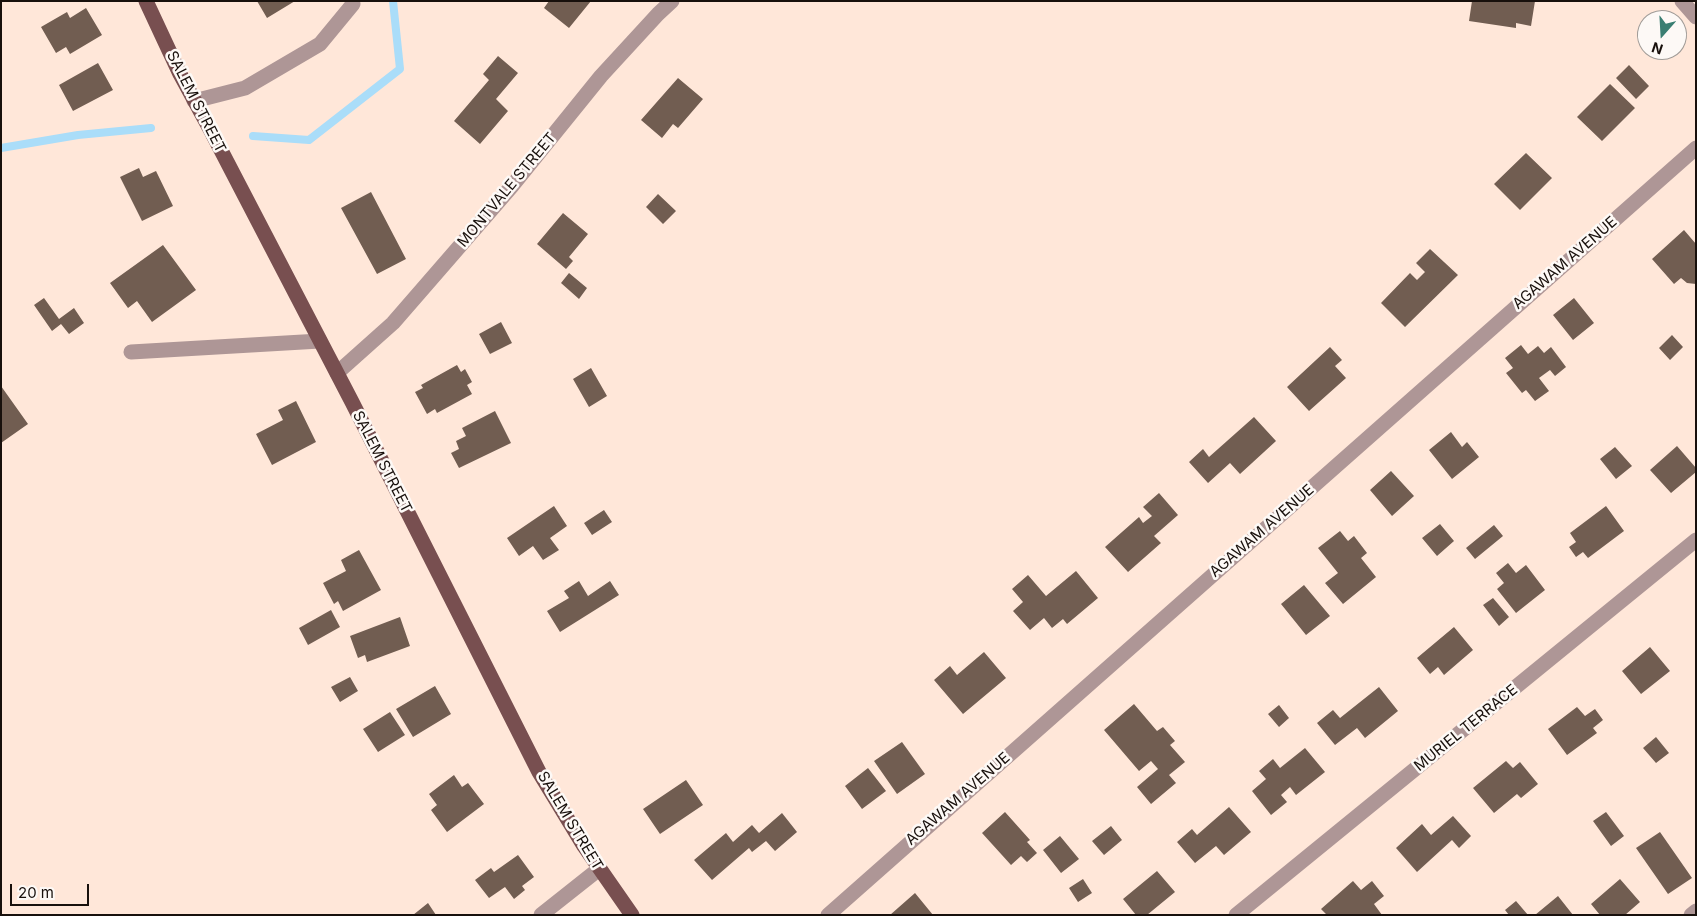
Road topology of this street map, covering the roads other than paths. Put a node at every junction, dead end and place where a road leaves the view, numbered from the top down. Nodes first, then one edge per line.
1 (146, 1) edge
2 (672, 1) edge
3 (1682, 1) edge
4 (353, 4) dead end
5 (1696, 17) edge
6 (194, 101) junction
7 (1696, 148) edge
8 (320, 341) junction
9 (131, 352) dead end
10 (337, 374) junction
11 (1696, 540) edge
12 (599, 869) junction
13 (1696, 911) edge
14 (541, 915) edge
15 (632, 915) edge
16 (828, 915) edge
17 (1236, 915) edge
18 (1690, 915) edge

1 - 6 main road, SALEM STREET
2 - 10 street, MONTVALE STREET
3 - 5 street
4 - 6 street
6 - 8 main road, SALEM STREET
7 - 16 street, AGAWAM AVENUE
8 - 9 street
8 - 10 main road, SALEM STREET
10 - 12 main road, SALEM STREET
11 - 17 street, MURIEL TERRACE
12 - 14 street
12 - 15 main road, SALEM STREET
13 - 18 street

